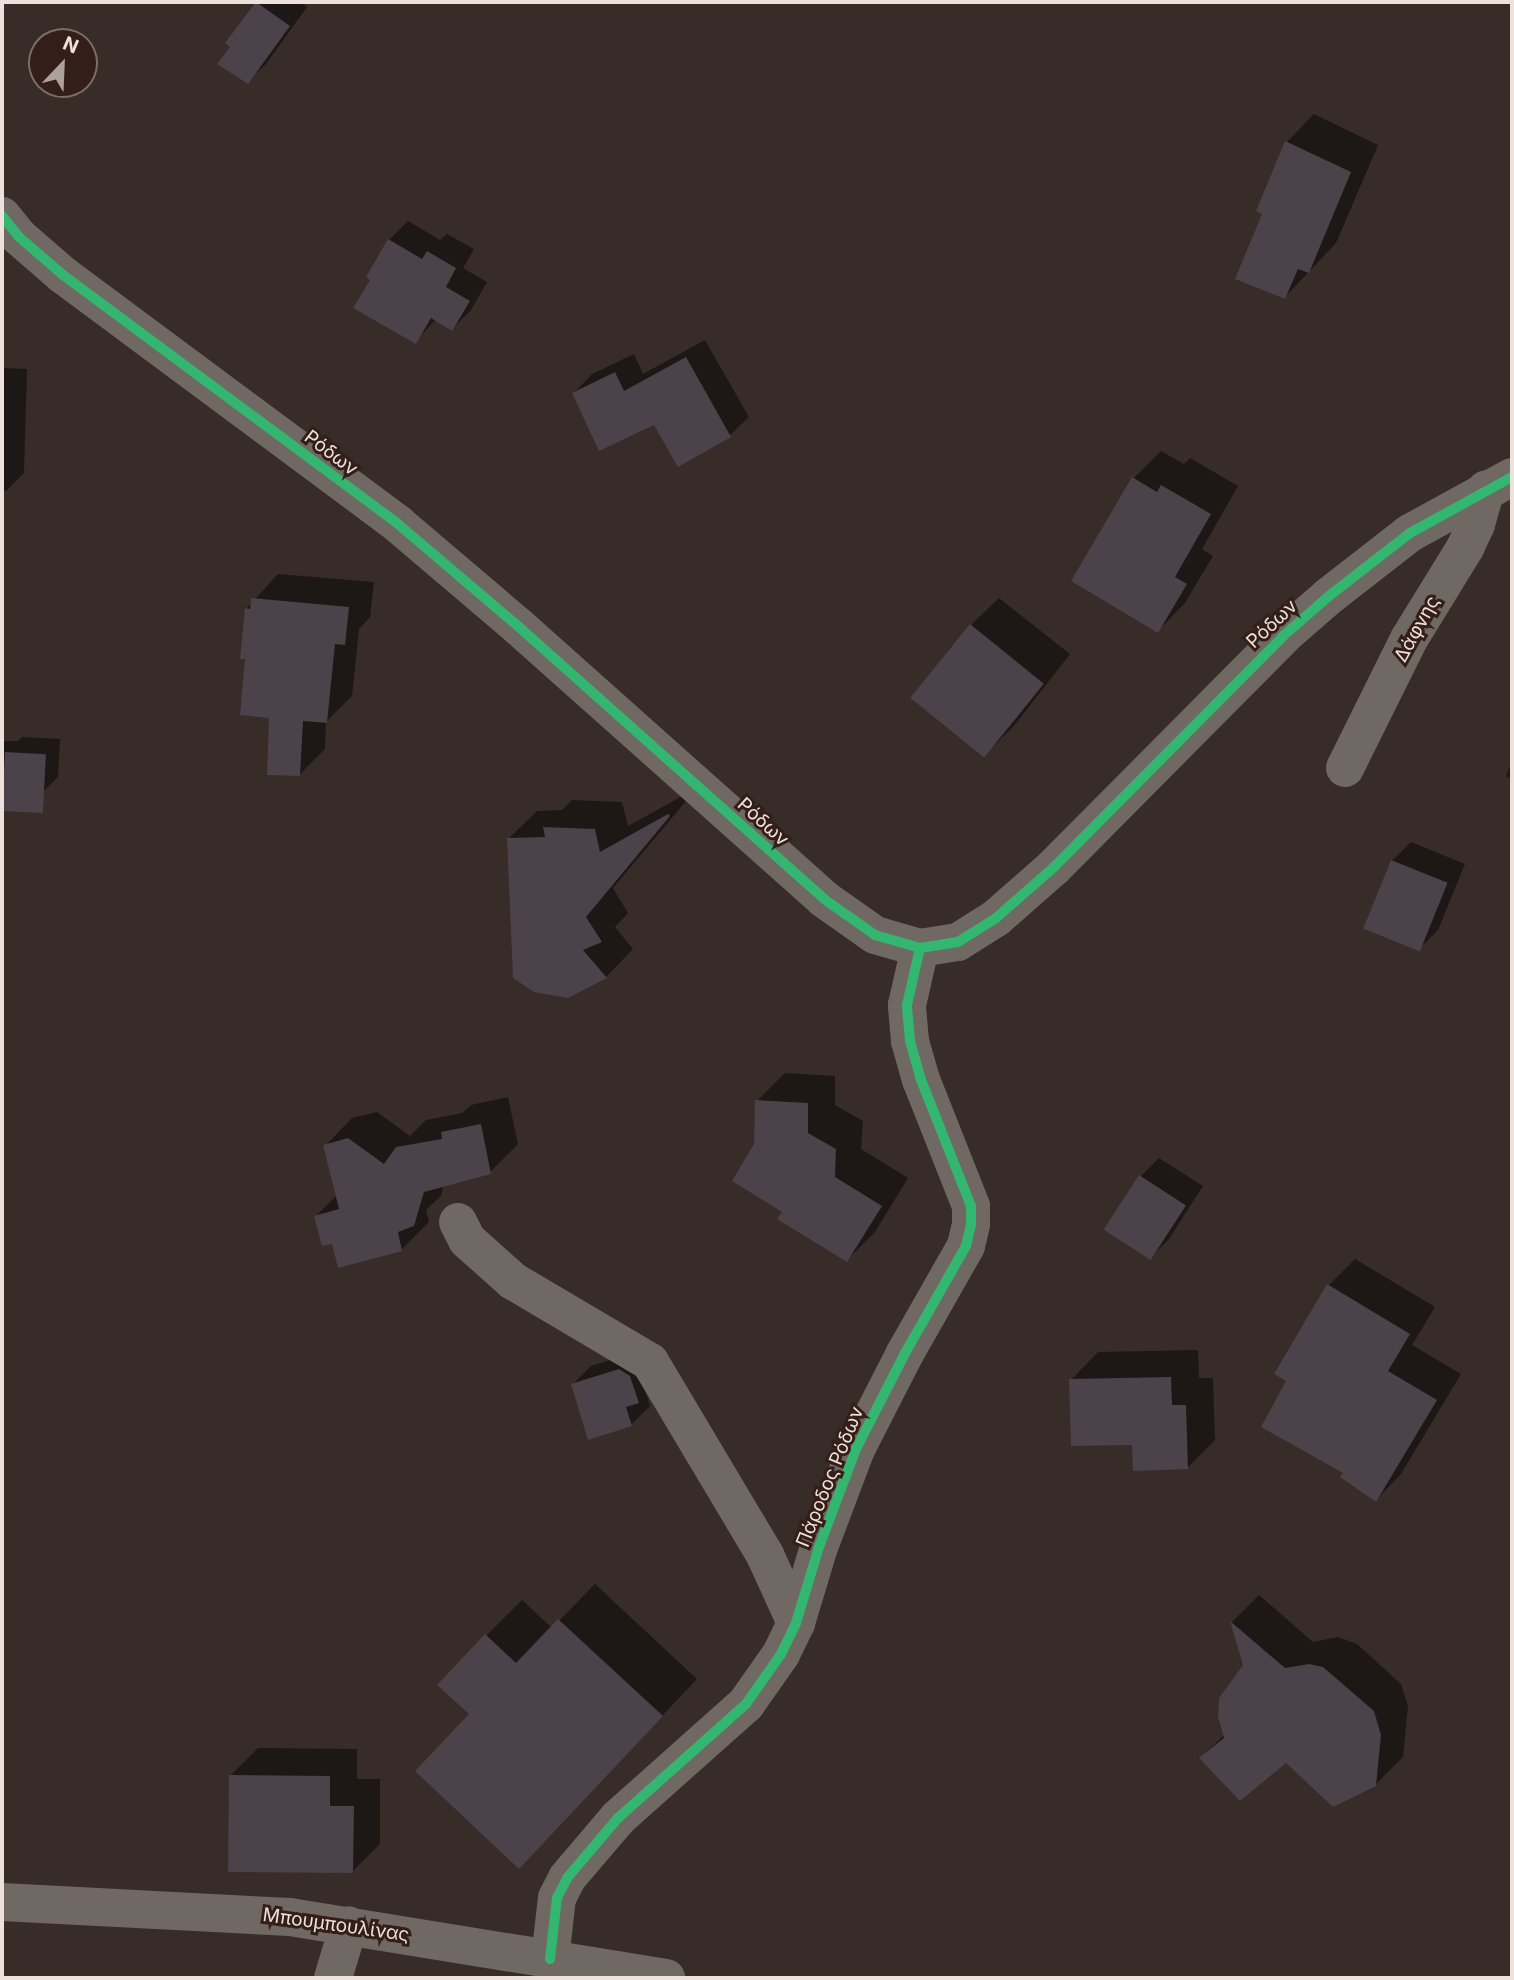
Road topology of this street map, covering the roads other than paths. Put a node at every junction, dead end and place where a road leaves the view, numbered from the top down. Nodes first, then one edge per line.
1 (2, 216) edge
2 (1499, 483) edge
3 (1345, 768) dead end
4 (920, 948) junction
5 (458, 1222) dead end
6 (796, 1623) junction
7 (2, 1902) edge
8 (349, 1925) junction
9 (550, 1958) junction
10 (333, 1978) edge
11 (666, 1978) edge

1 - 4 street, Ρόδων
2 - 3 street, Δάφνης
2 - 4 street, Ρόδων
4 - 6 street, Πάροδος Ρόδων
5 - 6 street
6 - 9 street, Πάροδος Ρόδων
7 - 8 street, Μπουμπουλίνας
8 - 9 street, Μπουμπουλίνας
8 - 10 street
9 - 11 street, Μπουμπουλίνας

